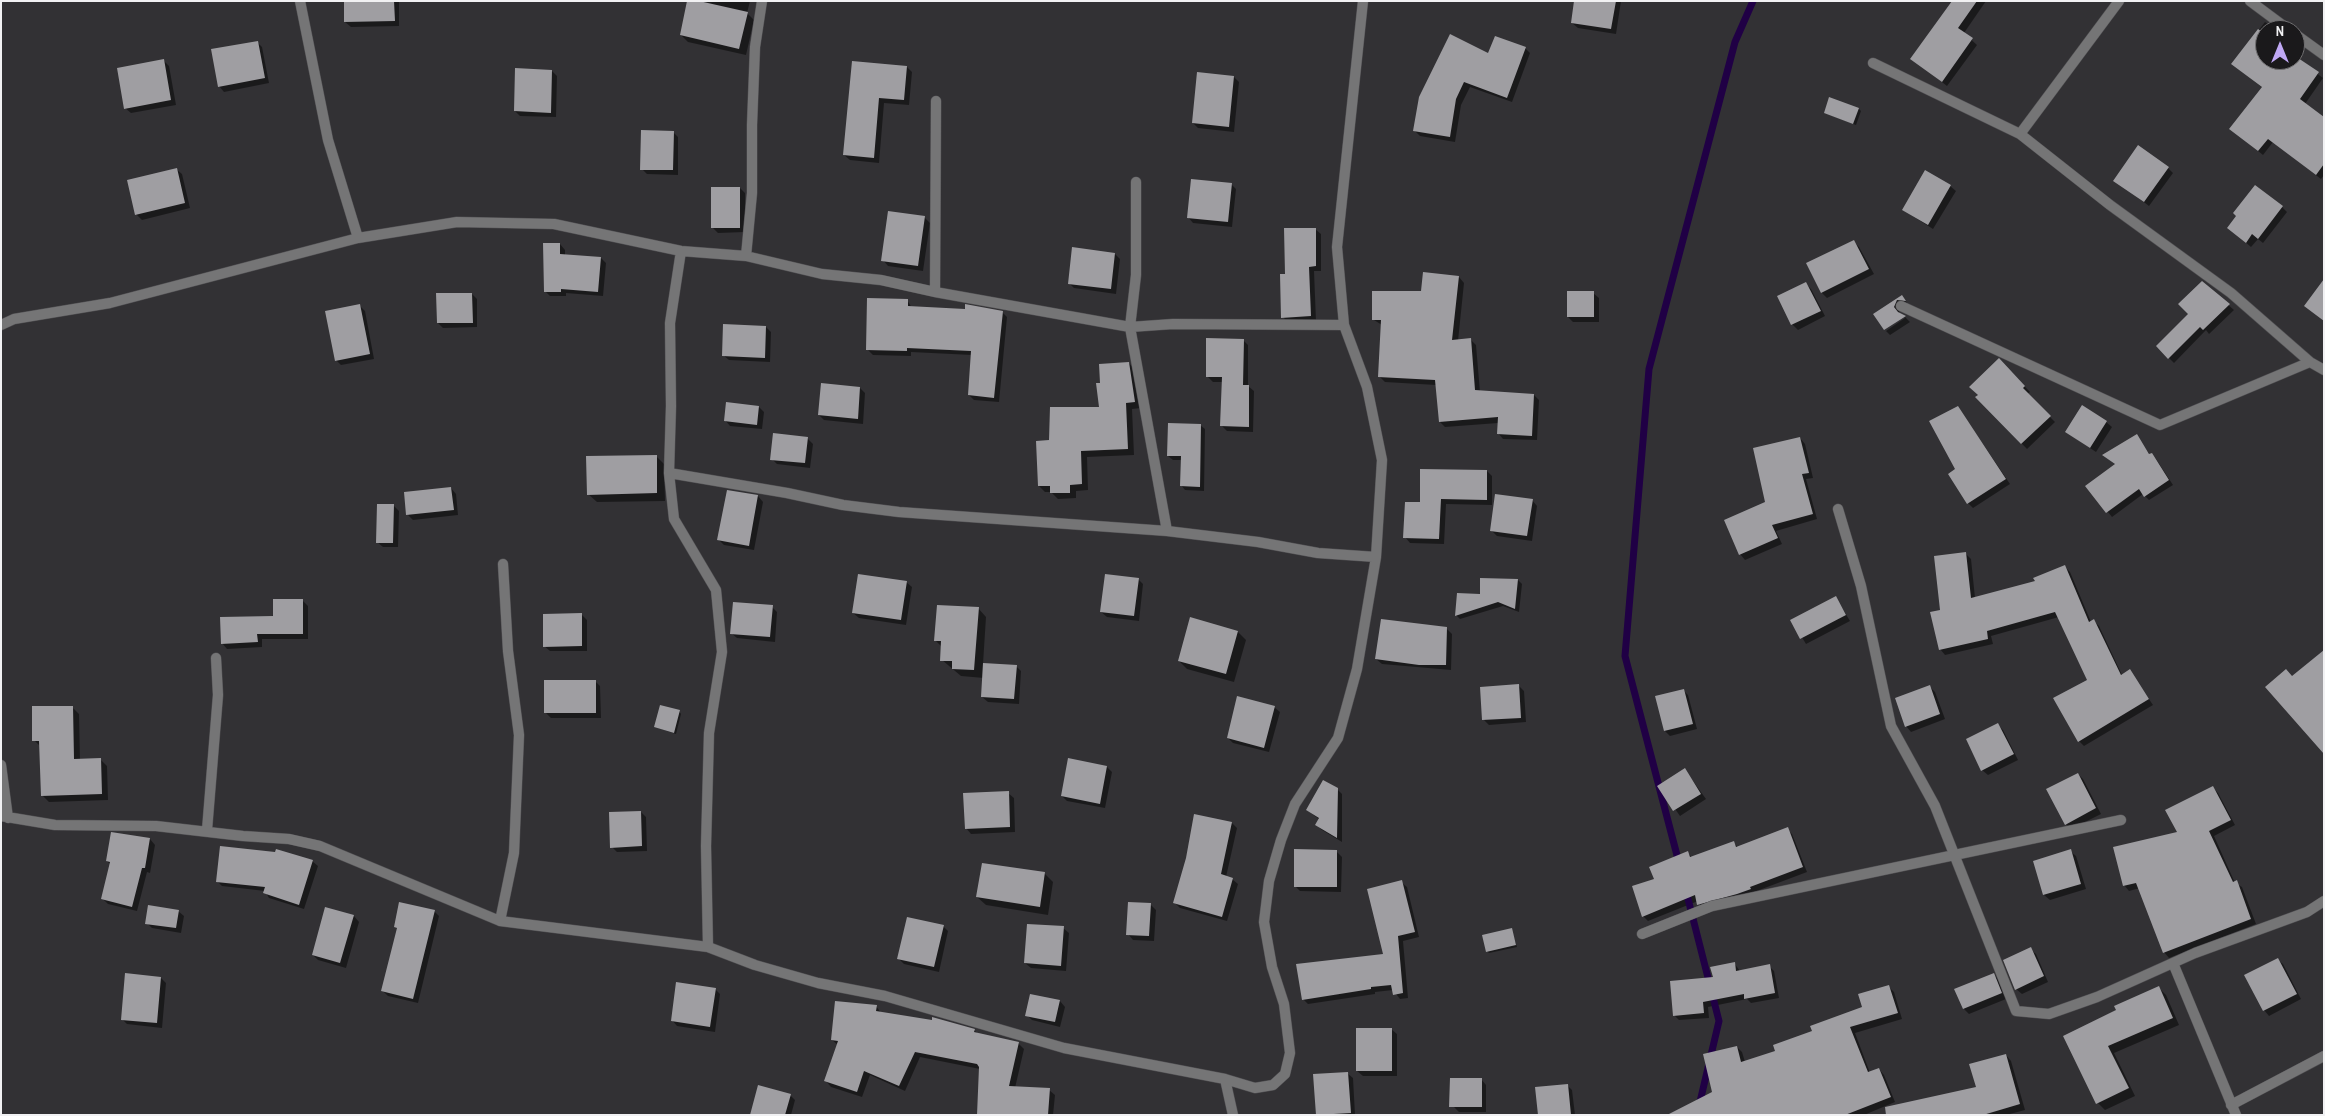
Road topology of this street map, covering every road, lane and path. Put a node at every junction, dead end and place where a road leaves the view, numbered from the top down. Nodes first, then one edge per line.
1 (300, 1) edge
2 (762, 1) edge
3 (1362, 1) edge
4 (2119, 1) edge
5 (2250, 1) edge
6 (2276, 20) edge
7 (2305, 41) edge
8 (2324, 55) edge
9 (1873, 63) dead end
10 (936, 101) dead end
11 (2020, 134) junction
12 (1136, 182) dead end
13 (358, 238) junction
14 (681, 251) junction
15 (746, 256) junction
16 (935, 292) junction
17 (1901, 306) dead end
18 (1, 325) edge
19 (1344, 325) junction
20 (1130, 327) junction
21 (2310, 362) junction
22 (2324, 370) edge
23 (669, 473) junction
24 (1838, 509) dead end
25 (1167, 531) junction
26 (1376, 557) junction
27 (503, 564) dead end
28 (216, 658) dead end
29 (1, 765) edge
30 (5, 817) edge
31 (2121, 820) dead end
32 (207, 830) junction
33 (1954, 854) junction
34 (2324, 901) edge
35 (500, 921) junction
36 (1642, 934) dead end
37 (708, 947) junction
38 (2173, 963) junction
39 (2324, 1056) edge
40 (1225, 1079) junction
41 (2231, 1105) junction
42 (1233, 1115) edge
43 (2236, 1115) edge

1 - 13 street
2 - 15 street
3 - 19 street
4 - 11 street
5 - 6 street
7 - 8 street
9 - 11 street
10 - 16 street
11 - 21 street
12 - 20 street
13 - 14 street
13 - 18 street
14 - 15 street
14 - 23 street
15 - 16 street
16 - 20 street
17 - 21 street
19 - 20 street
19 - 26 street
20 - 25 street
21 - 22 street
23 - 25 street
23 - 37 street
24 - 33 street
25 - 26 street
26 - 40 street
27 - 35 street
28 - 32 street
29 - 30 street
30 - 32 street
31 - 33 street
32 - 35 street
33 - 36 street
33 - 38 street
34 - 38 street
35 - 37 street
37 - 40 street
38 - 41 street
39 - 41 street
40 - 42 street
41 - 43 street

